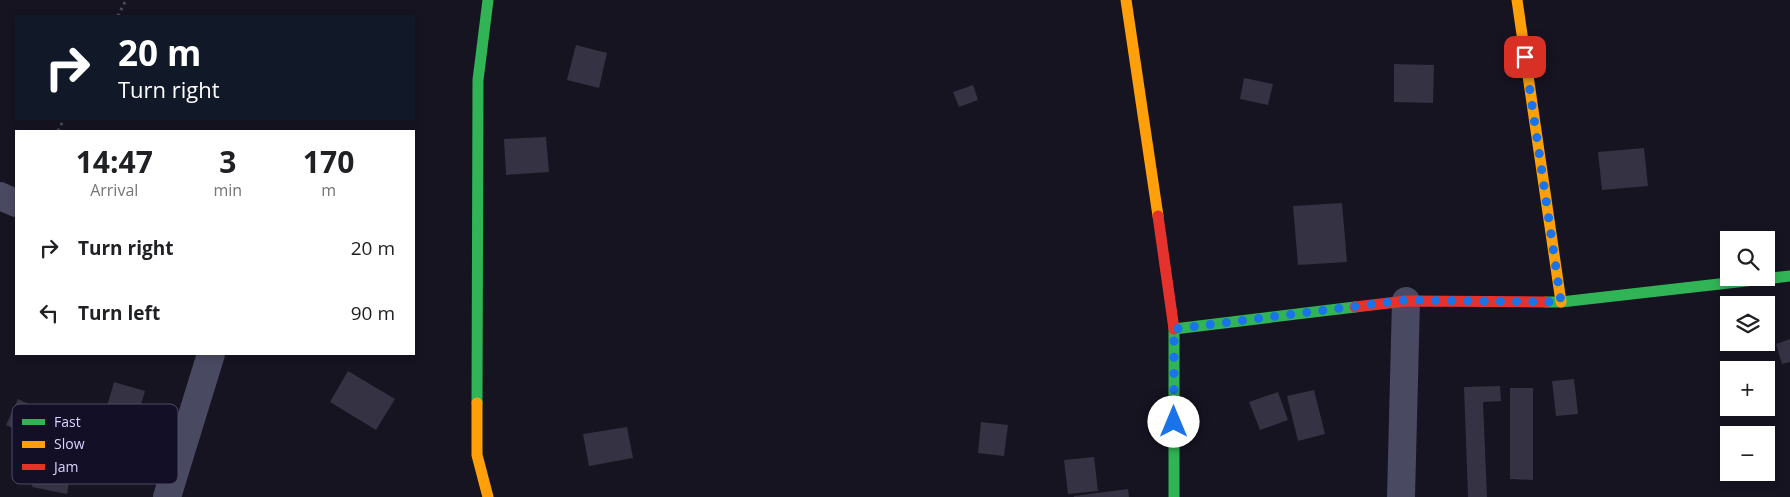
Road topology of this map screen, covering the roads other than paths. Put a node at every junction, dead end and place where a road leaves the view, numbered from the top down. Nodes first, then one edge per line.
1 (488, 0) edge
2 (1126, 0) edge
3 (1517, 0) edge
4 (0, 196) edge
5 (15, 203) edge
6 (1790, 276) edge
7 (1406, 300) junction
8 (1561, 302) junction
9 (1174, 329) junction
10 (211, 355) edge
11 (178, 461) edge
12 (171, 484) edge
13 (167, 497) edge
14 (488, 497) edge
15 (1174, 497) edge
16 (1400, 497) edge

1 - 14 street
2 - 9 street
3 - 8 street
4 - 5 street
6 - 8 street
7 - 8 street
7 - 9 street
7 - 16 street
9 - 15 street
10 - 11 street
12 - 13 street

